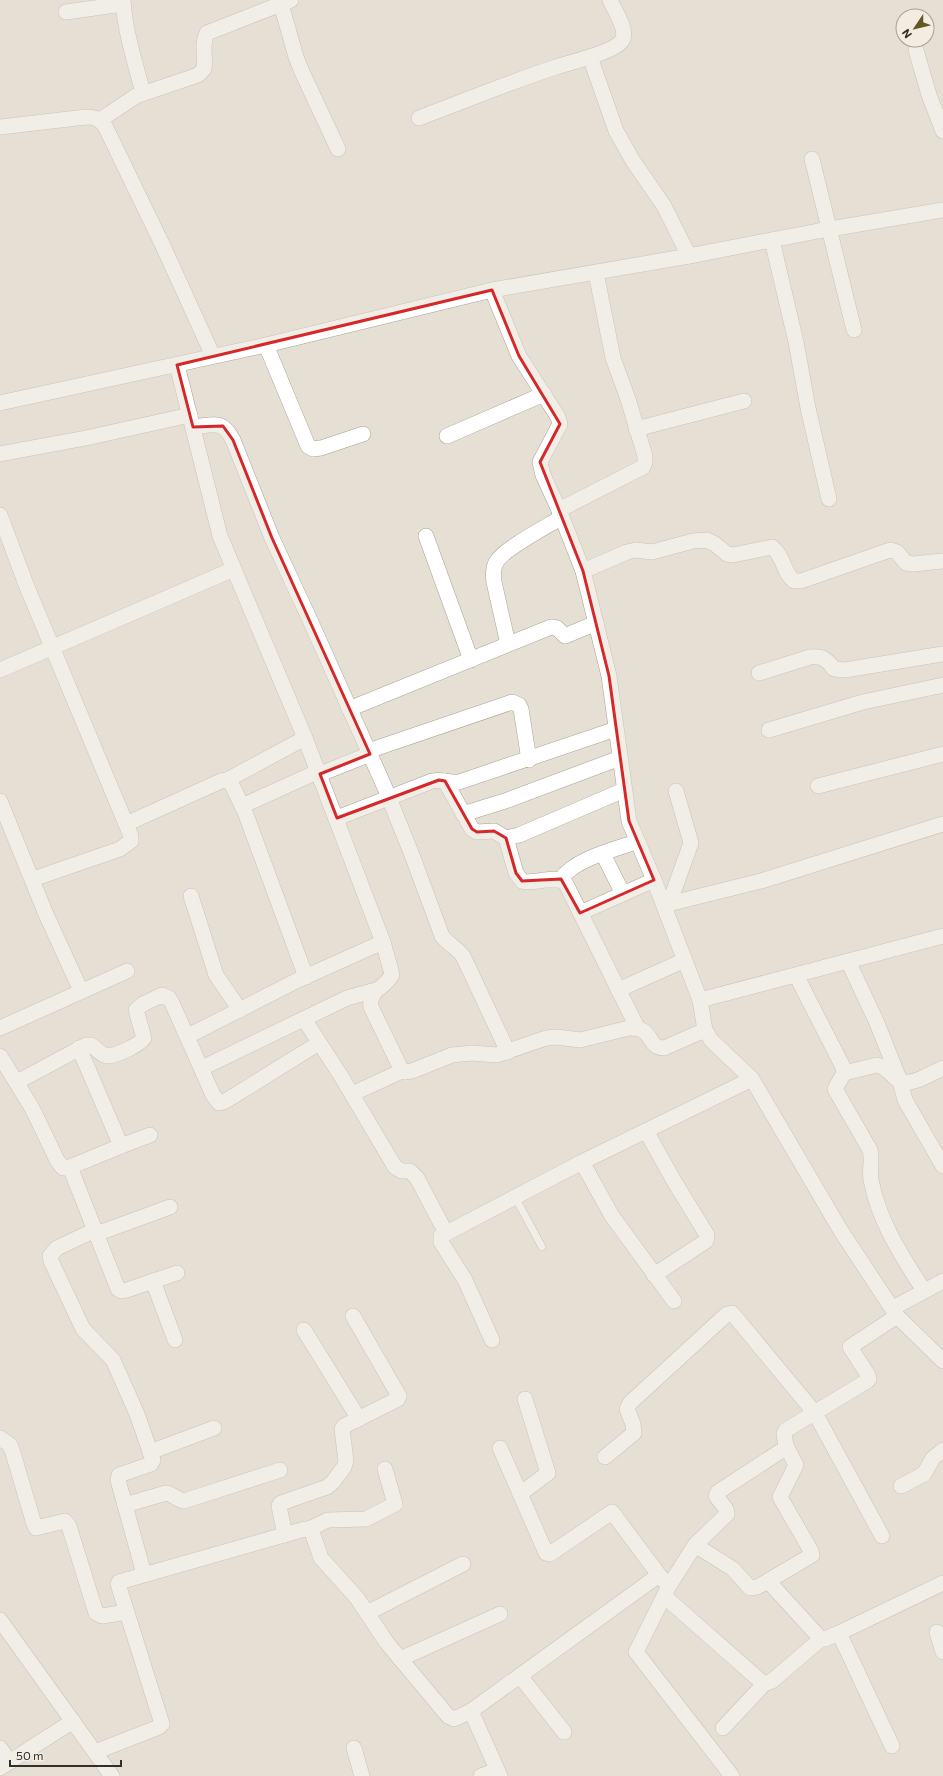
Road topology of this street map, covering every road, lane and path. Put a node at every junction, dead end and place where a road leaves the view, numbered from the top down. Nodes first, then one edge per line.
1 (610, 0) edge
2 (123, 2) edge
3 (286, 2) edge
4 (66, 12) dead end
5 (916, 50) dead end
6 (590, 57) junction
7 (143, 93) junction
8 (419, 118) dead end
9 (100, 120) junction
10 (0, 126) edge
11 (943, 131) edge
12 (338, 149) dead end
13 (812, 159) dead end
14 (943, 210) edge
15 (830, 229) junction
16 (772, 240) junction
17 (689, 256) junction
18 (596, 273) junction
19 (492, 290) junction
20 (854, 330) dead end
21 (266, 345) junction
22 (213, 356) junction
23 (177, 365) junction
24 (544, 394) junction
25 (744, 401) dead end
26 (0, 403) edge
27 (191, 421) junction
28 (636, 429) junction
29 (363, 434) dead end
30 (447, 436) dead end
31 (0, 454) edge
32 (829, 500) dead end
33 (561, 514) junction
34 (0, 515) edge
35 (426, 536) dead end
36 (943, 561) edge
37 (234, 569) junction
38 (583, 571) junction
39 (596, 623) junction
40 (508, 644) junction
41 (52, 648) junction
42 (943, 654) edge
43 (471, 660) junction
44 (0, 670) edge
45 (759, 673) dead end
46 (943, 685) edge
47 (349, 709) junction
48 (616, 729) junction
49 (769, 730) dead end
50 (306, 738) junction
51 (369, 753) junction
52 (943, 754) edge
53 (620, 758) junction
54 (530, 760) junction
55 (319, 773) junction
56 (227, 780) junction
57 (445, 781) junction
58 (818, 786) dead end
59 (624, 790) junction
60 (676, 791) dead end
61 (388, 798) junction
62 (0, 801) edge
63 (242, 806) junction
64 (463, 814) junction
65 (337, 818) junction
66 (126, 824) junction
67 (943, 824) edge
68 (506, 838) junction
69 (636, 842) junction
70 (603, 854) junction
71 (33, 879) junction
72 (561, 879) junction
73 (654, 880) junction
74 (623, 894) junction
75 (192, 896) dead end
76 (667, 905) junction
77 (580, 912) junction
78 (943, 936) edge
79 (383, 942) junction
80 (685, 960) junction
81 (848, 961) junction
82 (127, 971) dead end
83 (796, 974) junction
84 (306, 977) junction
85 (376, 990) junction
86 (618, 990) junction
87 (81, 991) junction
88 (700, 1000) junction
89 (240, 1010) junction
90 (304, 1019) junction
91 (637, 1027) junction
92 (0, 1028) edge
93 (705, 1030) junction
94 (188, 1036) junction
95 (319, 1042) junction
96 (79, 1048) junction
97 (508, 1052) junction
98 (0, 1056) edge
99 (202, 1068) junction
100 (943, 1068) edge
101 (402, 1071) junction
102 (844, 1073) junction
103 (752, 1080) junction
104 (900, 1081) junction
105 (17, 1082) junction
106 (352, 1094) junction
107 (646, 1131) junction
108 (150, 1135) dead end
109 (121, 1146) junction
110 (582, 1162) junction
111 (943, 1166) edge
112 (70, 1167) junction
113 (515, 1197) junction
114 (170, 1206) dead end
115 (95, 1232) junction
116 (446, 1233) junction
117 (542, 1247) dead end
118 (177, 1273) dead end
119 (654, 1275) junction
120 (154, 1281) junction
121 (943, 1281) edge
122 (924, 1291) junction
123 (674, 1300) dead end
124 (895, 1312) junction
125 (353, 1316) dead end
126 (304, 1330) dead end
127 (175, 1340) dead end
128 (492, 1340) dead end
129 (943, 1361) edge
130 (525, 1399) dead end
131 (814, 1413) junction
132 (359, 1419) junction
133 (214, 1428) dead end
134 (0, 1438) edge
135 (786, 1446) junction
136 (500, 1448) dead end
137 (943, 1450) edge
138 (150, 1452) junction
139 (605, 1456) dead end
140 (385, 1469) dead end
141 (280, 1470) dead end
142 (901, 1486) dead end
143 (520, 1494) junction
144 (125, 1505) junction
145 (309, 1529) junction
146 (285, 1535) junction
147 (882, 1536) dead end
148 (695, 1545) junction
149 (463, 1564) dead end
150 (144, 1574) junction
151 (768, 1581) junction
152 (943, 1584) edge
153 (664, 1586) junction
154 (127, 1612) junction
155 (367, 1613) junction
156 (500, 1614) dead end
157 (0, 1620) edge
158 (937, 1632) dead end
159 (839, 1633) junction
160 (821, 1639) junction
161 (943, 1652) edge
162 (400, 1659) junction
163 (520, 1676) junction
164 (764, 1684) junction
165 (471, 1711) junction
166 (73, 1721) junction
167 (723, 1728) dead end
168 (564, 1732) dead end
169 (892, 1746) dead end
170 (0, 1748) edge
171 (354, 1748) dead end
172 (95, 1752) junction
173 (5, 1765) edge
174 (499, 1773) edge
175 (112, 1776) edge
176 (362, 1776) edge
177 (481, 1776) edge
178 (732, 1776) edge

1 - 6 street
2 - 4 street
2 - 7 street
3 - 7 street
3 - 12 street
5 - 11 street
6 - 8 street
6 - 17 street
7 - 9 street
9 - 10 street
9 - 22 street
13 - 15 street
14 - 15 street
15 - 16 street
15 - 20 street
16 - 17 street
16 - 32 street
17 - 18 street
18 - 19 street
18 - 28 street
19 - 21 street
19 - 24 street
21 - 22 street
21 - 29 street
22 - 23 street
23 - 26 street
23 - 27 street
24 - 30 street
24 - 33 street
25 - 28 street
27 - 31 street
27 - 37 street
27 - 47 street
28 - 33 street
33 - 38 street
33 - 40 street
34 - 41 street
35 - 43 street
36 - 38 street
37 - 41 street
37 - 50 street
38 - 39 street
39 - 40 street
39 - 48 street
40 - 43 street
41 - 44 street
41 - 66 street
42 - 45 street
43 - 47 street
46 - 49 street
47 - 51 street
48 - 53 street
48 - 54 street
50 - 55 street
50 - 56 street
51 - 54 street
51 - 55 street
51 - 61 street
52 - 58 street
53 - 59 street
53 - 64 street
54 - 57 street
55 - 63 street
55 - 65 street
56 - 63 street
56 - 66 street
57 - 61 street
57 - 64 street
59 - 68 street
59 - 69 street
60 - 76 street
61 - 65 street
61 - 97 street
62 - 71 street
63 - 84 street
64 - 68 street
65 - 79 street
66 - 71 street
67 - 76 street
68 - 72 street
69 - 70 street
69 - 73 street
70 - 72 street
70 - 74 street
71 - 87 street
72 - 77 street
73 - 74 street
73 - 76 street
74 - 77 street
75 - 89 street
76 - 80 street
77 - 86 street
78 - 81 street
79 - 84 street
79 - 85 street
80 - 86 street
80 - 88 street
81 - 83 street
81 - 104 street
82 - 87 street
83 - 88 street
83 - 102 street
84 - 89 street
85 - 90 street
85 - 101 street
86 - 91 street
87 - 92 street
88 - 93 street
89 - 94 street
90 - 95 street
90 - 99 street
91 - 93 street
91 - 97 street
93 - 103 street
94 - 96 street
94 - 99 street
95 - 99 street
95 - 106 street
96 - 105 street
96 - 109 street
97 - 101 street
98 - 105 street
100 - 104 street
101 - 106 street
102 - 104 street
102 - 122 street
103 - 107 street
103 - 124 street
104 - 111 street
105 - 112 street
106 - 116 street
107 - 110 street
107 - 119 street
108 - 109 street
109 - 112 street
110 - 113 street
110 - 119 street
112 - 115 street
113 - 116 street
113 - 117 lane
114 - 115 street
115 - 120 street
115 - 138 street
116 - 128 street
118 - 120 street
119 - 123 street
120 - 127 street
121 - 122 street
122 - 124 street
124 - 129 street
124 - 131 street
125 - 132 street
126 - 132 street
130 - 143 street
131 - 135 street
131 - 139 street
131 - 147 street
132 - 146 street
133 - 138 street
134 - 154 street
135 - 148 street
135 - 151 street
136 - 143 street
137 - 142 street
138 - 144 street
140 - 145 street
141 - 144 street
143 - 153 street
144 - 150 street
145 - 146 street
145 - 155 street
146 - 150 street
148 - 151 street
148 - 153 street
149 - 155 street
150 - 154 street
151 - 160 street
152 - 159 street
153 - 163 street
153 - 164 street
153 - 178 street
154 - 172 street
155 - 162 street
156 - 162 street
157 - 166 street
158 - 161 street
159 - 160 street
159 - 169 street
160 - 164 street
162 - 165 street
163 - 165 street
163 - 168 street
164 - 167 street
165 - 174 street
166 - 172 street
166 - 173 street
170 - 173 street
171 - 176 street
172 - 175 street
174 - 177 street

